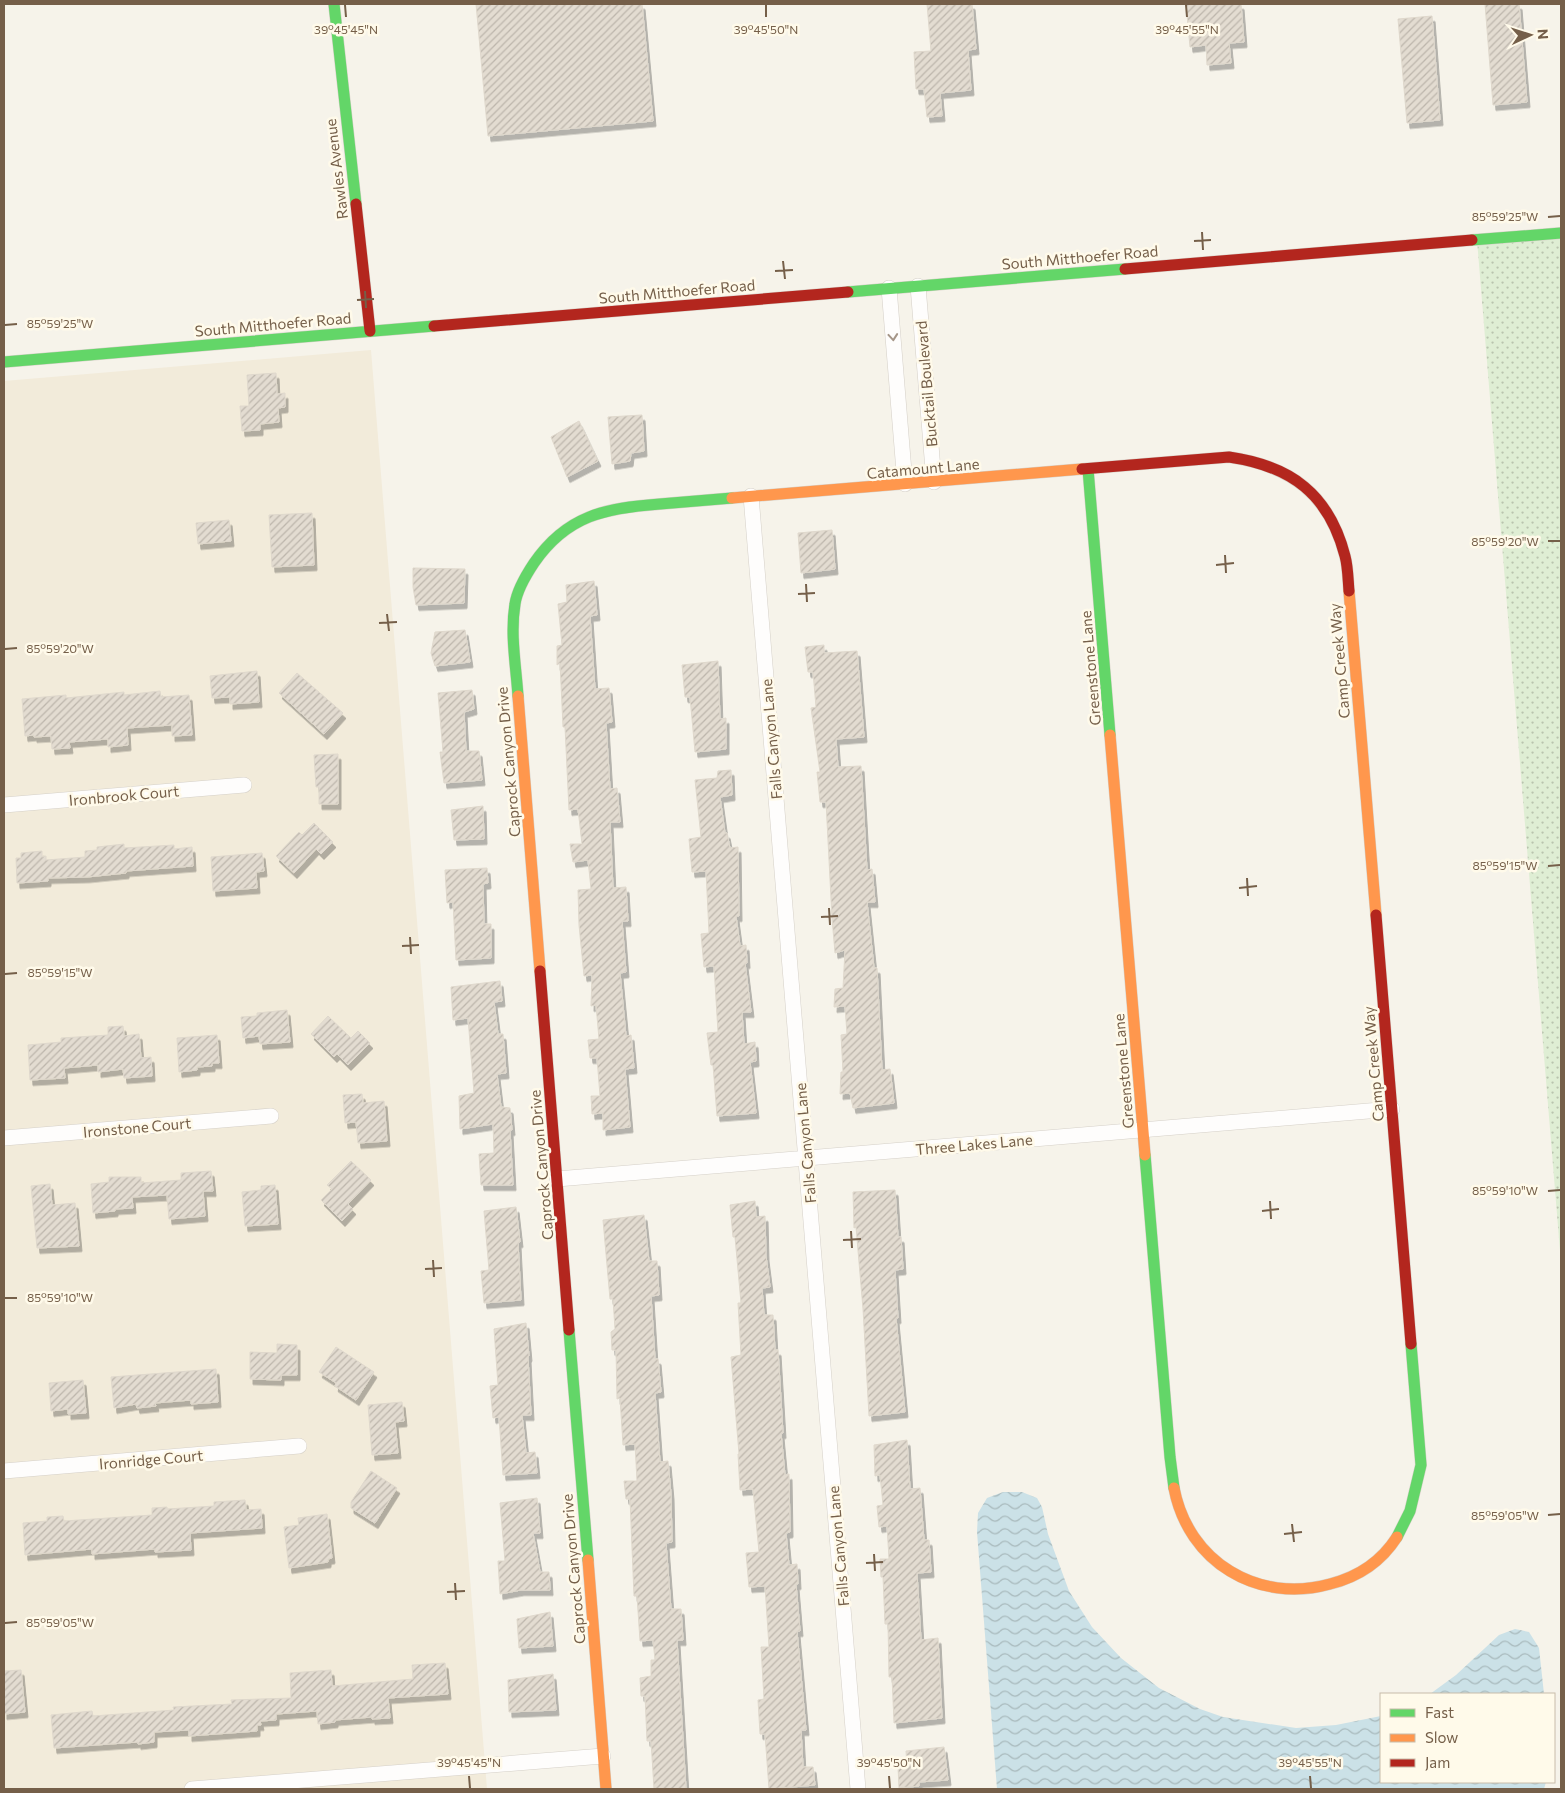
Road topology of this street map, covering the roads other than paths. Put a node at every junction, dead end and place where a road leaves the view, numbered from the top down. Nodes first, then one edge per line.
1 (334, 4) edge
2 (1561, 233) edge
3 (918, 286) junction
4 (889, 288) junction
5 (370, 331) junction
6 (4, 362) edge
7 (1088, 469) junction
8 (934, 482) junction
9 (905, 484) junction
10 (1307, 488) joint
11 (751, 496) junction
12 (546, 547) joint
13 (244, 785) dead end
14 (4, 805) edge
15 (1392, 1109) junction
16 (271, 1116) dead end
17 (1143, 1130) junction
18 (4, 1138) edge
19 (806, 1158) junction
20 (557, 1179) junction
21 (299, 1446) dead end
22 (4, 1471) edge
23 (1306, 1590) joint
24 (603, 1756) junction
25 (192, 1789) edge
26 (606, 1789) edge
27 (858, 1789) edge

1 - 5 street, Rawles Avenue
2 - 3 street, South Mitthoefer Road
3 - 4 street, South Mitthoefer Road
3 - 8 street, Bucktail Boulevard
4 - 5 street, South Mitthoefer Road
4 -> 9 street, Bucktail Boulevard
5 - 6 street, South Mitthoefer Road
7 - 8 street, Catamount Lane
7 - 10 street, Catamount Lane
7 - 17 street, Greenstone Lane
8 - 9 street, Catamount Lane
9 - 11 street, Catamount Lane
10 - 15 street, Camp Creek Way
11 - 12 street, Catamount Lane
11 - 19 street, Falls Canyon Lane
12 - 20 street, Caprock Canyon Drive
13 - 14 street, Ironbrook Court
15 - 17 street, Three Lakes Lane
15 - 23 street, Camp Creek Way
16 - 18 street, Ironstone Court
17 - 19 street, Three Lakes Lane
17 - 23 street, Greenstone Lane
19 - 20 street, Three Lakes Lane
19 - 27 street, Falls Canyon Lane
20 - 24 street, Caprock Canyon Drive
21 - 22 street, Ironridge Court
24 - 25 street
24 - 26 street, Caprock Canyon Drive

